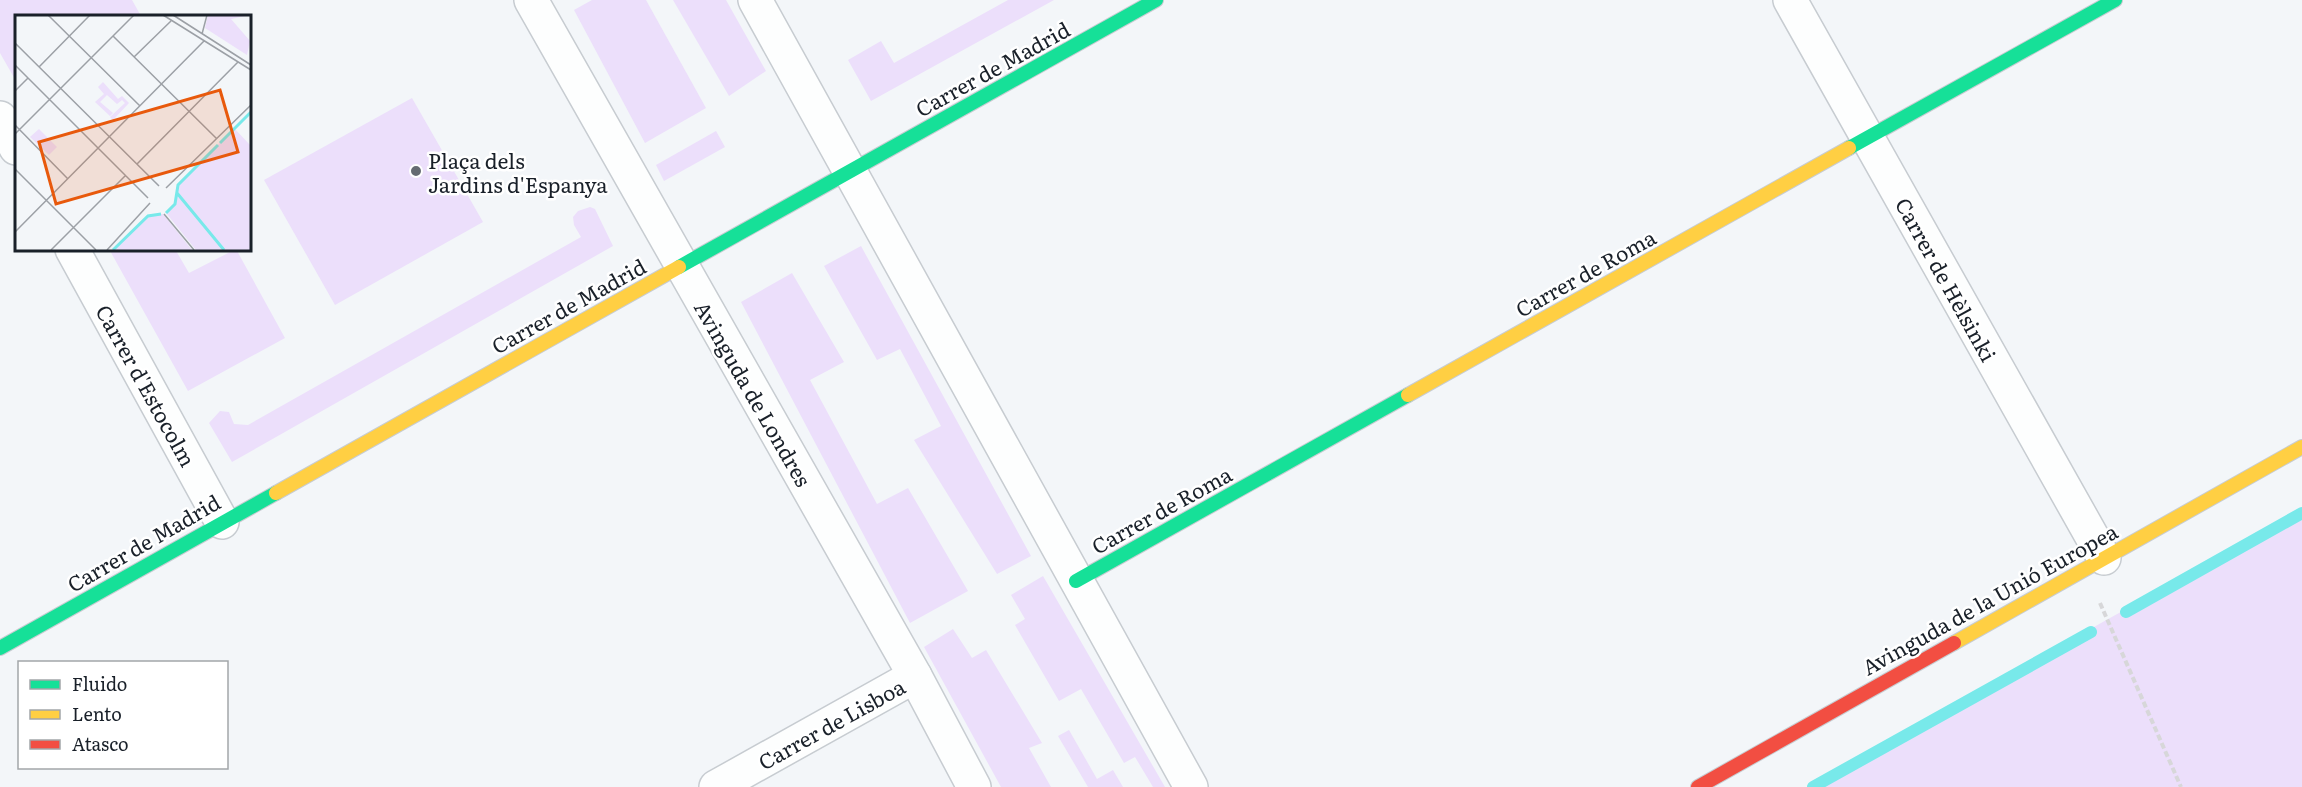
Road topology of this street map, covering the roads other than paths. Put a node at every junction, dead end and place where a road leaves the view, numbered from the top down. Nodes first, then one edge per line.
1 (531, 0) edge
2 (755, 0) edge
3 (1156, 0) edge
4 (1790, 0) edge
5 (2115, 0) edge
6 (0, 117) edge
7 (1868, 138) junction
8 (15, 146) edge
9 (851, 172) junction
10 (73, 250) edge
11 (682, 266) junction
12 (2302, 447) edge
13 (222, 522) junction
14 (2104, 558) junction
15 (1076, 581) junction
16 (0, 648) edge
17 (915, 676) junction
18 (716, 787) edge
19 (974, 787) edge
20 (1191, 787) edge
21 (1698, 787) edge

1 - 11 street, Avinguda de Londres
2 - 9 street
3 - 9 street, Carrer de Madrid
4 - 7 street, Carrer de Hèlsinki
5 - 7 street, Carrer de Roma
6 - 8 street
7 - 14 street, Carrer de Hèlsinki
7 - 15 street, Carrer de Roma
9 - 11 street, Carrer de Madrid
9 - 15 street
10 - 13 street, Carrer d'Estocolm
11 - 13 street, Carrer de Madrid
11 - 17 street, Avinguda de Londres
12 - 14 street, Avinguda de la Unió Europea
13 - 16 street, Carrer de Madrid
14 - 21 street, Avinguda de la Unió Europea
15 - 20 street
17 - 18 street, Carrer de Lisboa
17 - 19 street, Avinguda de Londres

